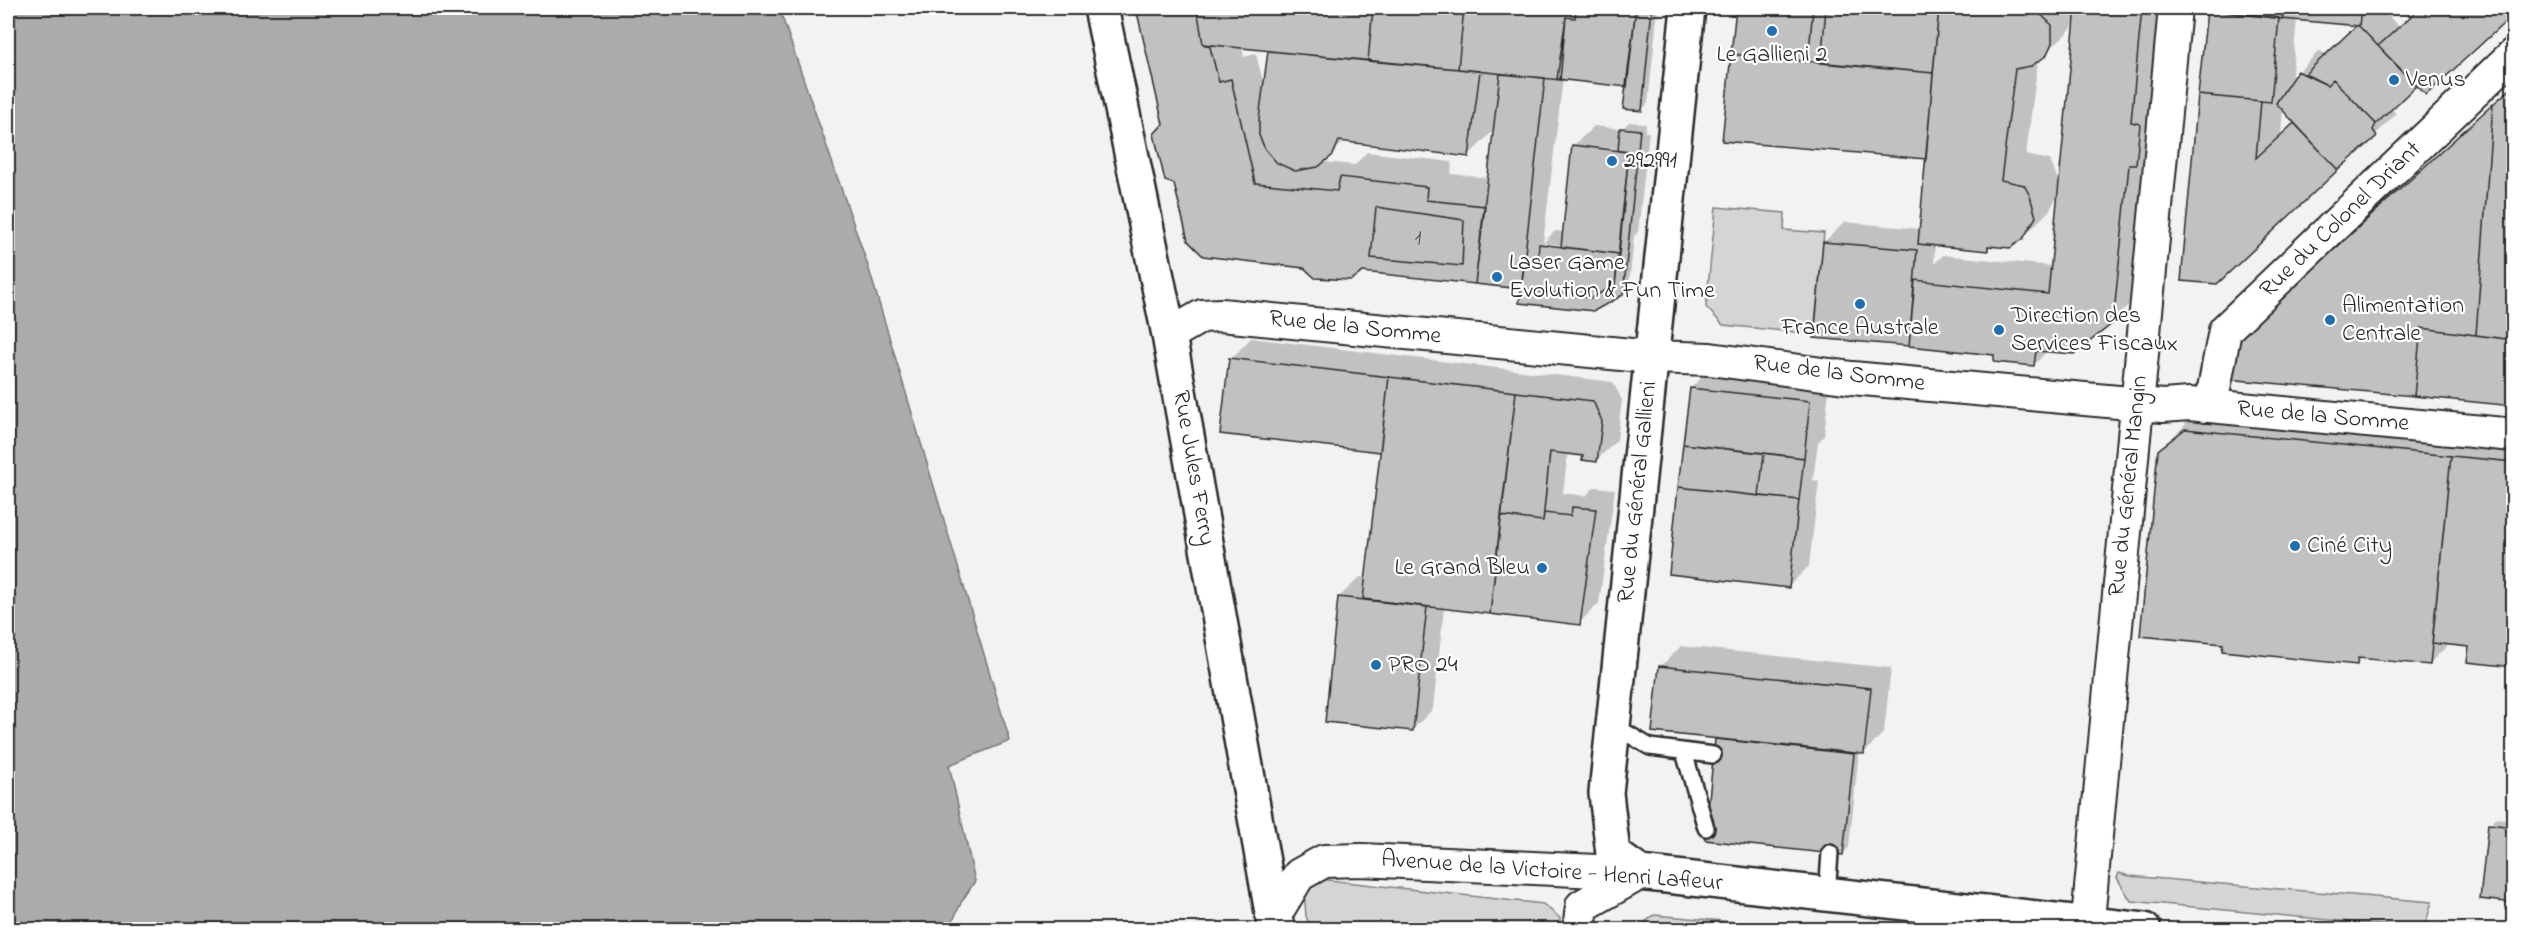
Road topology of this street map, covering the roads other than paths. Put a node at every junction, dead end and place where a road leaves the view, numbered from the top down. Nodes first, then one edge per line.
1 (1101, 8) edge
2 (1688, 8) edge
3 (2175, 8) edge
4 (2514, 54) edge
5 (1169, 334) junction
6 (1652, 357) junction
7 (2138, 402) junction
8 (2205, 406) junction
9 (2514, 435) edge
10 (1613, 724) junction
11 (1684, 752) junction
12 (1713, 755) dead end
13 (1706, 828) dead end
14 (1830, 854) dead end
15 (1640, 873) junction
16 (1827, 896) junction
17 (1276, 926) edge
18 (2087, 926) edge
19 (1579, 930) edge
20 (2144, 930) edge

1 - 5 main road, Rue Jules Ferry
2 - 6 main road, Rue du Général Gallieni
3 - 7 street, Rue du Général Mangin
4 - 8 street, Rue du Colonel Driant
5 - 6 street, Rue de la Somme
5 - 17 main road, Rue Jules Ferry
6 - 7 street, Rue de la Somme
6 - 10 main road, Rue du Général Gallieni
7 - 8 street, Rue de la Somme
7 - 18 street, Rue du Général Mangin
8 - 9 street, Rue de la Somme
10 - 11 lane
10 - 15 main road, Rue du Général Gallieni
11 - 12 lane
11 - 13 lane
14 - 16 lane
15 - 16 main road, Avenue de la Victoire - Henri Lafleur
15 - 17 street, Avenue de la Victoire - Henri Lafleur
15 - 19 street
16 - 18 main road, Avenue de la Victoire - Henri Lafleur
18 - 20 main road, Avenue de la Victoire - Henri Lafleur

